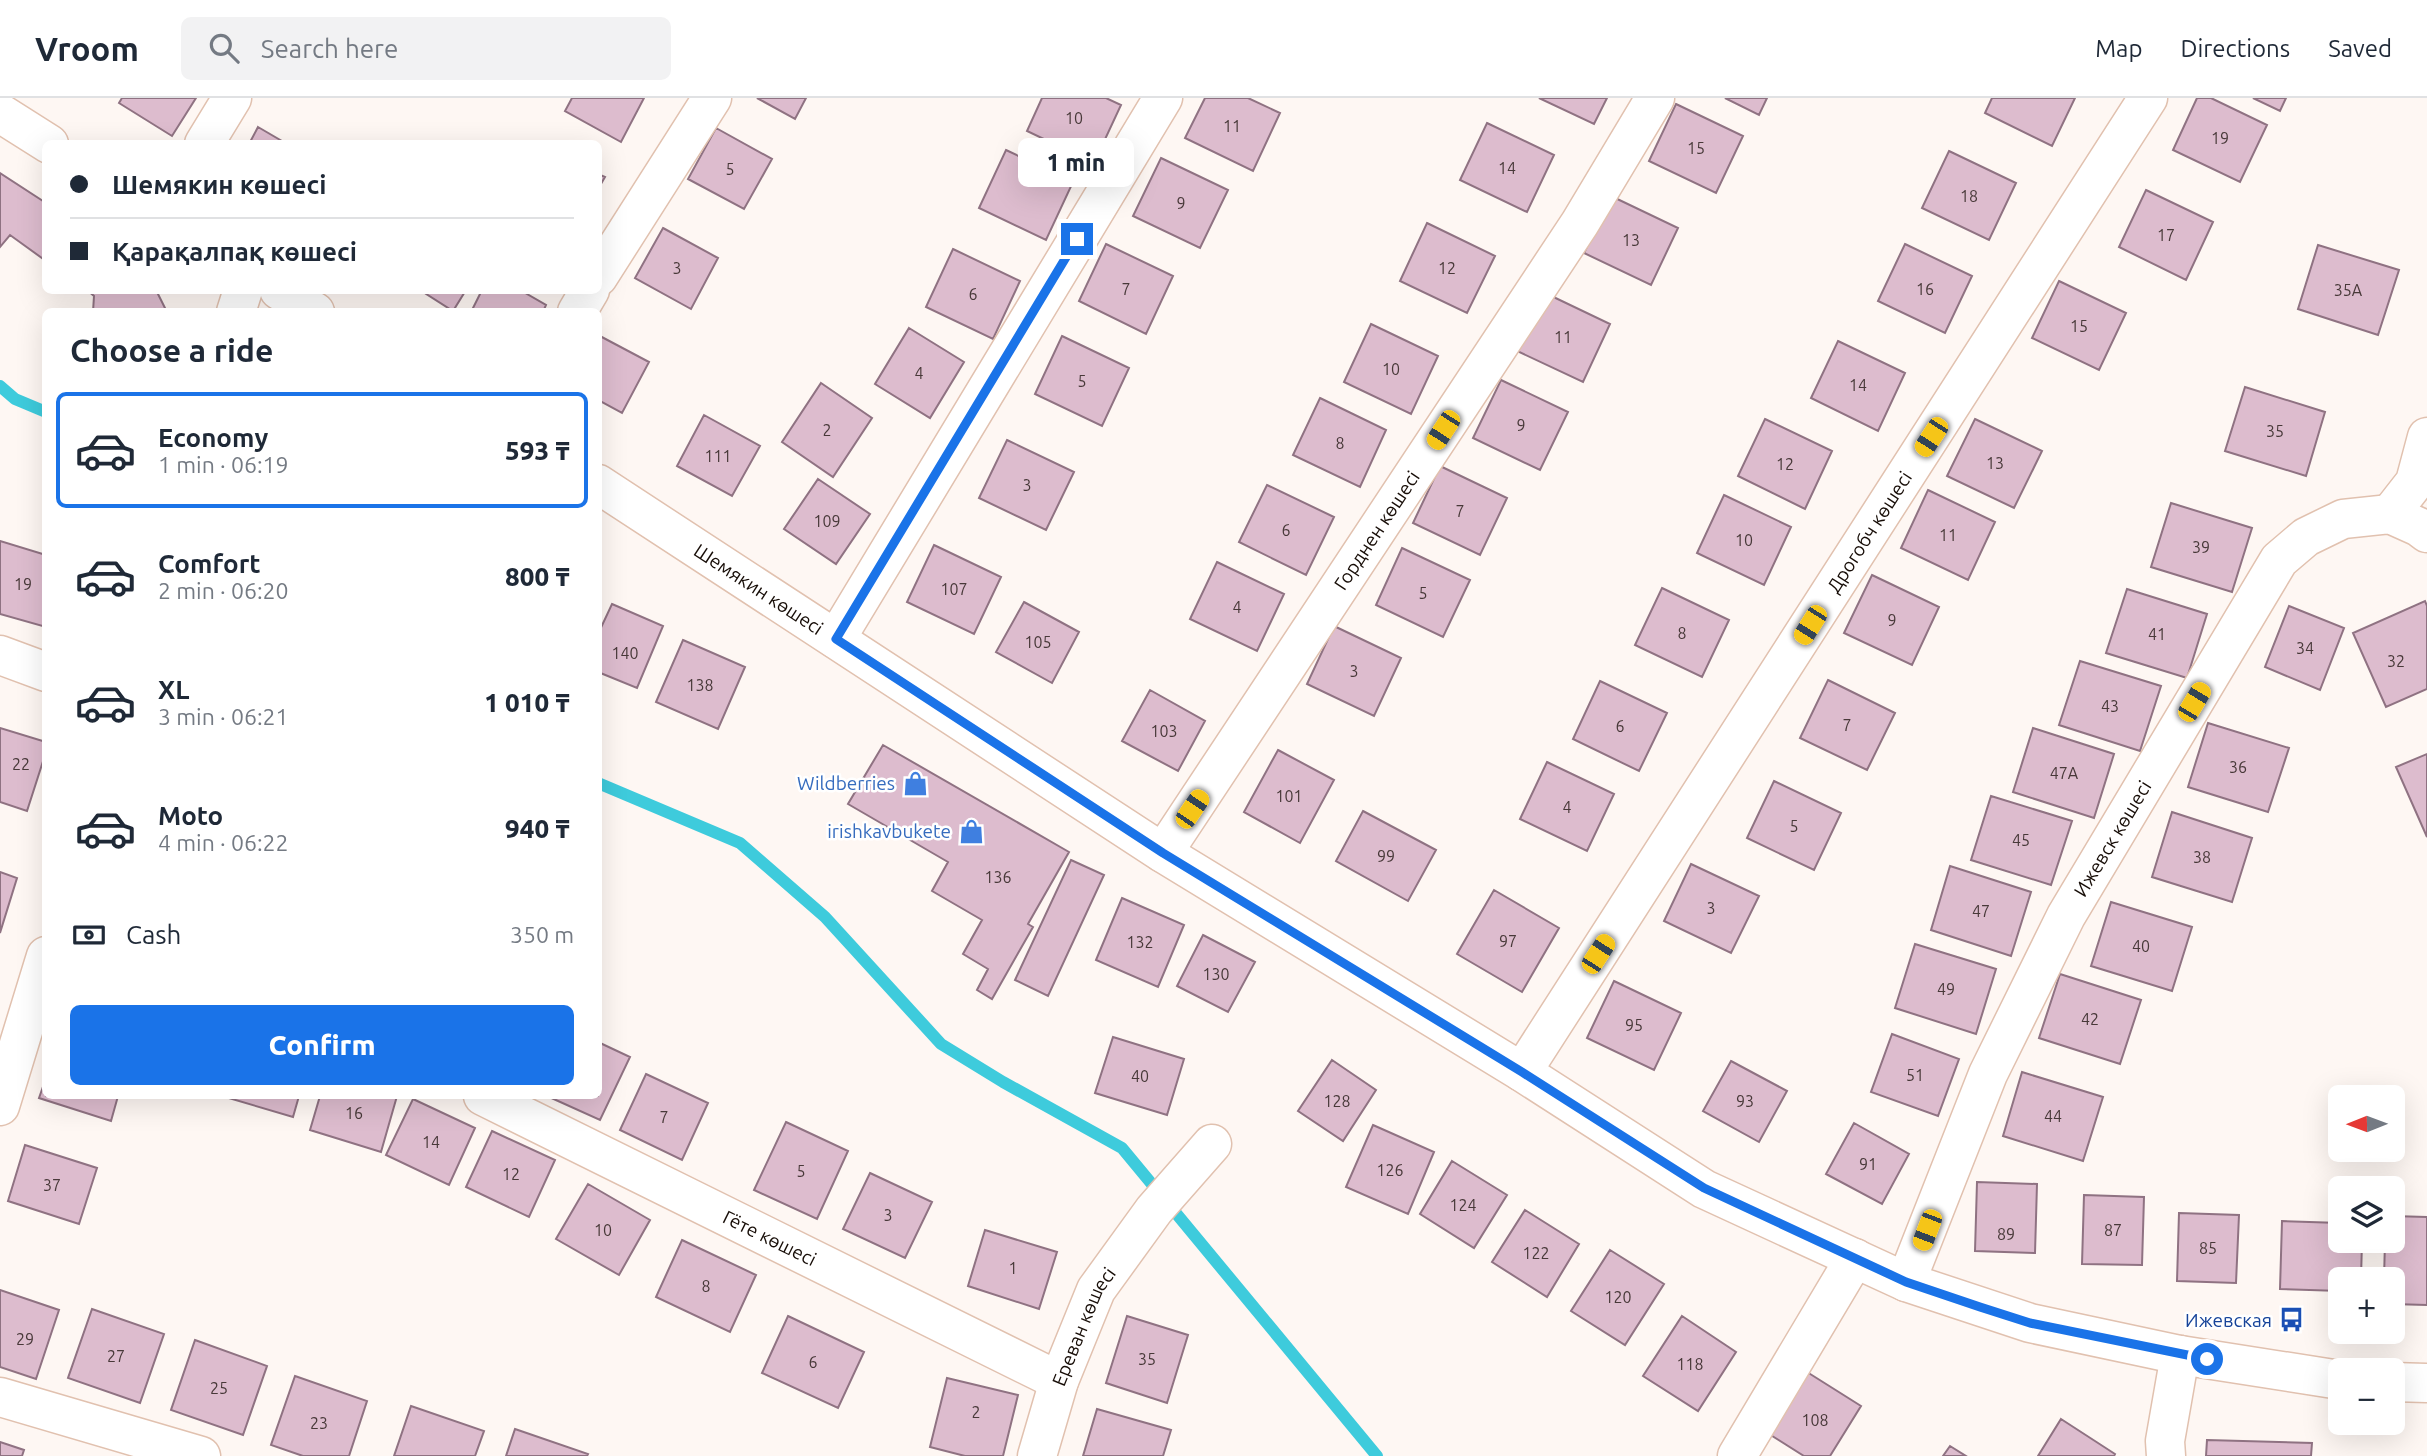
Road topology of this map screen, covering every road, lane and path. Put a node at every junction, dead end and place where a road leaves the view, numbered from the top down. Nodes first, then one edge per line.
1 (232, 98) edge
2 (712, 98) edge
3 (1163, 98) edge
4 (1655, 98) edge
5 (2148, 98) edge
6 (0, 113) edge
7 (43, 140) edge
8 (206, 140) edge
9 (602, 271) edge
10 (286, 294) edge
11 (308, 308) edge
12 (2427, 437) edge
13 (602, 487) edge
14 (2390, 514) junction
15 (2427, 533) edge
16 (836, 639) junction
17 (0, 655) edge
18 (42, 671) edge
19 (1163, 853) junction
20 (42, 964) edge
21 (11, 1028) edge
22 (1522, 1072) junction
23 (489, 1099) edge
24 (0, 1106) edge
25 (1212, 1144) dead end
26 (1855, 1258) junction
27 (1906, 1282) junction
28 (2180, 1355) junction
29 (2328, 1378) edge
30 (1059, 1381) junction
31 (2405, 1382) edge
32 (2427, 1383) edge
33 (0, 1397) edge
34 (201, 1456) edge
35 (1037, 1456) edge
36 (1737, 1456) edge
37 (2166, 1456) edge

1 - 8 street
2 - 9 street
3 - 16 street
4 - 19 street, Горднен көшесі
5 - 22 street, Дрогобч көшесі
6 - 7 street
10 - 11 street
12 - 14 street
13 - 16 street, Шемякин көшесі
14 - 15 street
14 - 27 street, Ижевск көшесі
16 - 19 street, Шемякин көшесі
17 - 18 street
19 - 22 street, Шемякин көшесі
20 - 21 street
21 - 24 street
22 - 26 street, Шемякин көшесі
23 - 30 street, Гёте көшесі
25 - 30 street, Ереван көшесі
26 - 27 street, Шемякин көшесі
26 - 36 street
27 - 28 street, Шемякин көшесі
28 - 29 street, Шемякин көшесі
28 - 37 street
30 - 35 street, Ереван көшесі
31 - 32 street
33 - 34 street

